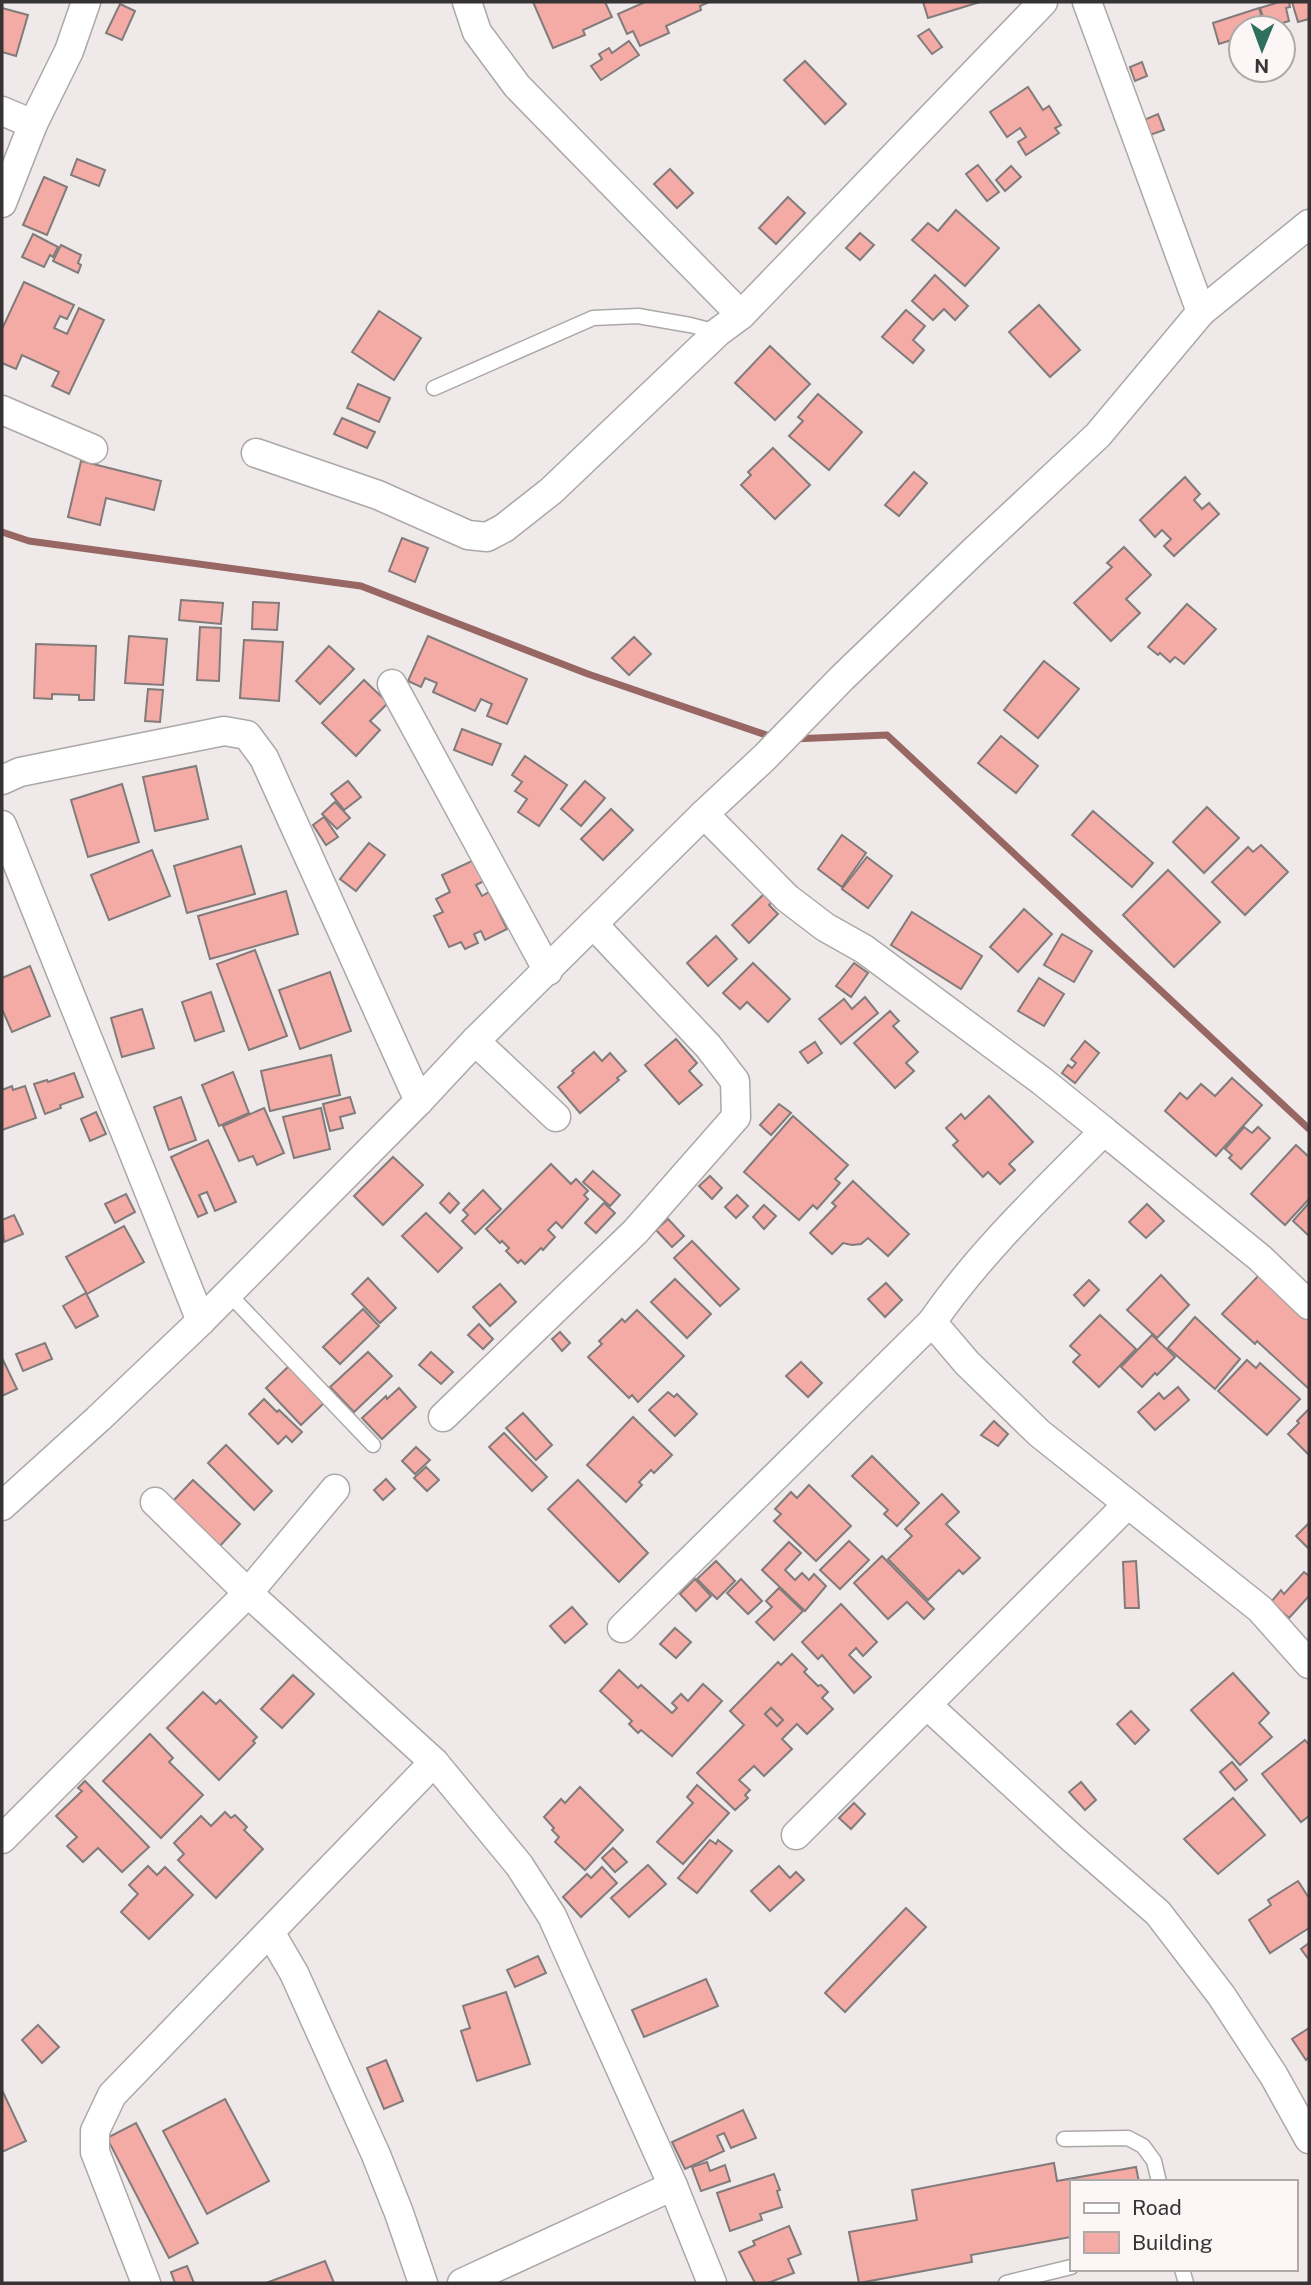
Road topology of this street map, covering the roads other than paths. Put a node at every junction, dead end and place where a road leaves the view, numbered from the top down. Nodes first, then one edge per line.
1 (86, 2) edge
2 (467, 2) edge
3 (1042, 2) edge
4 (1087, 2) edge
5 (2, 111) edge
6 (33, 124) junction
7 (2, 203) edge
8 (1309, 224) edge
9 (1200, 312) junction
10 (741, 315) junction
11 (718, 332) junction
12 (434, 388) dead end
13 (2, 410) edge
14 (93, 449) dead end
15 (256, 453) dead end
16 (392, 684) dead end
17 (2, 780) edge
18 (704, 814) junction
19 (2, 825) edge
20 (593, 925) junction
21 (548, 971) junction
22 (475, 1041) junction
23 (419, 1101) junction
24 (556, 1117) dead end
25 (1104, 1131) junction
26 (228, 1293) junction
27 (1309, 1305) edge
28 (201, 1321) junction
29 (932, 1322) junction
30 (443, 1417) dead end
31 (373, 1445) dead end
32 (335, 1489) dead end
33 (155, 1502) dead end
34 (1128, 1504) junction
35 (2, 1506) edge
36 (248, 1593) junction
37 (622, 1628) dead end
38 (1309, 1664) edge
39 (927, 1705) junction
40 (434, 1762) junction
41 (796, 1835) dead end
42 (2, 1839) edge
43 (270, 1932) junction
44 (1064, 2139) dead end
45 (1309, 2139) edge
46 (1159, 2180) edge
47 (673, 2186) junction
48 (1070, 2267) edge
49 (146, 2283) edge
50 (422, 2283) edge
51 (462, 2283) edge
52 (712, 2283) edge
53 (1006, 2283) edge

1 - 6 street
2 - 10 street
3 - 10 street
4 - 9 street
5 - 6 street
6 - 7 street
8 - 9 street
9 - 18 street
10 - 11 street
11 - 12 lane
11 - 15 street
13 - 14 street
16 - 21 street
17 - 23 street
18 - 20 street
18 - 25 street
19 - 28 street
20 - 21 street
20 - 30 street
21 - 22 street
22 - 23 street
22 - 24 street
23 - 26 street
25 - 27 street
25 - 29 street
26 - 28 street
26 - 31 lane
28 - 35 street
29 - 34 street
29 - 37 street
32 - 36 street
33 - 36 street
34 - 38 street
34 - 39 street
36 - 40 street
36 - 42 street
39 - 41 street
39 - 45 street
40 - 43 street
40 - 47 street
43 - 49 street
43 - 50 street
44 - 46 lane
47 - 51 street
47 - 52 street
48 - 53 lane

